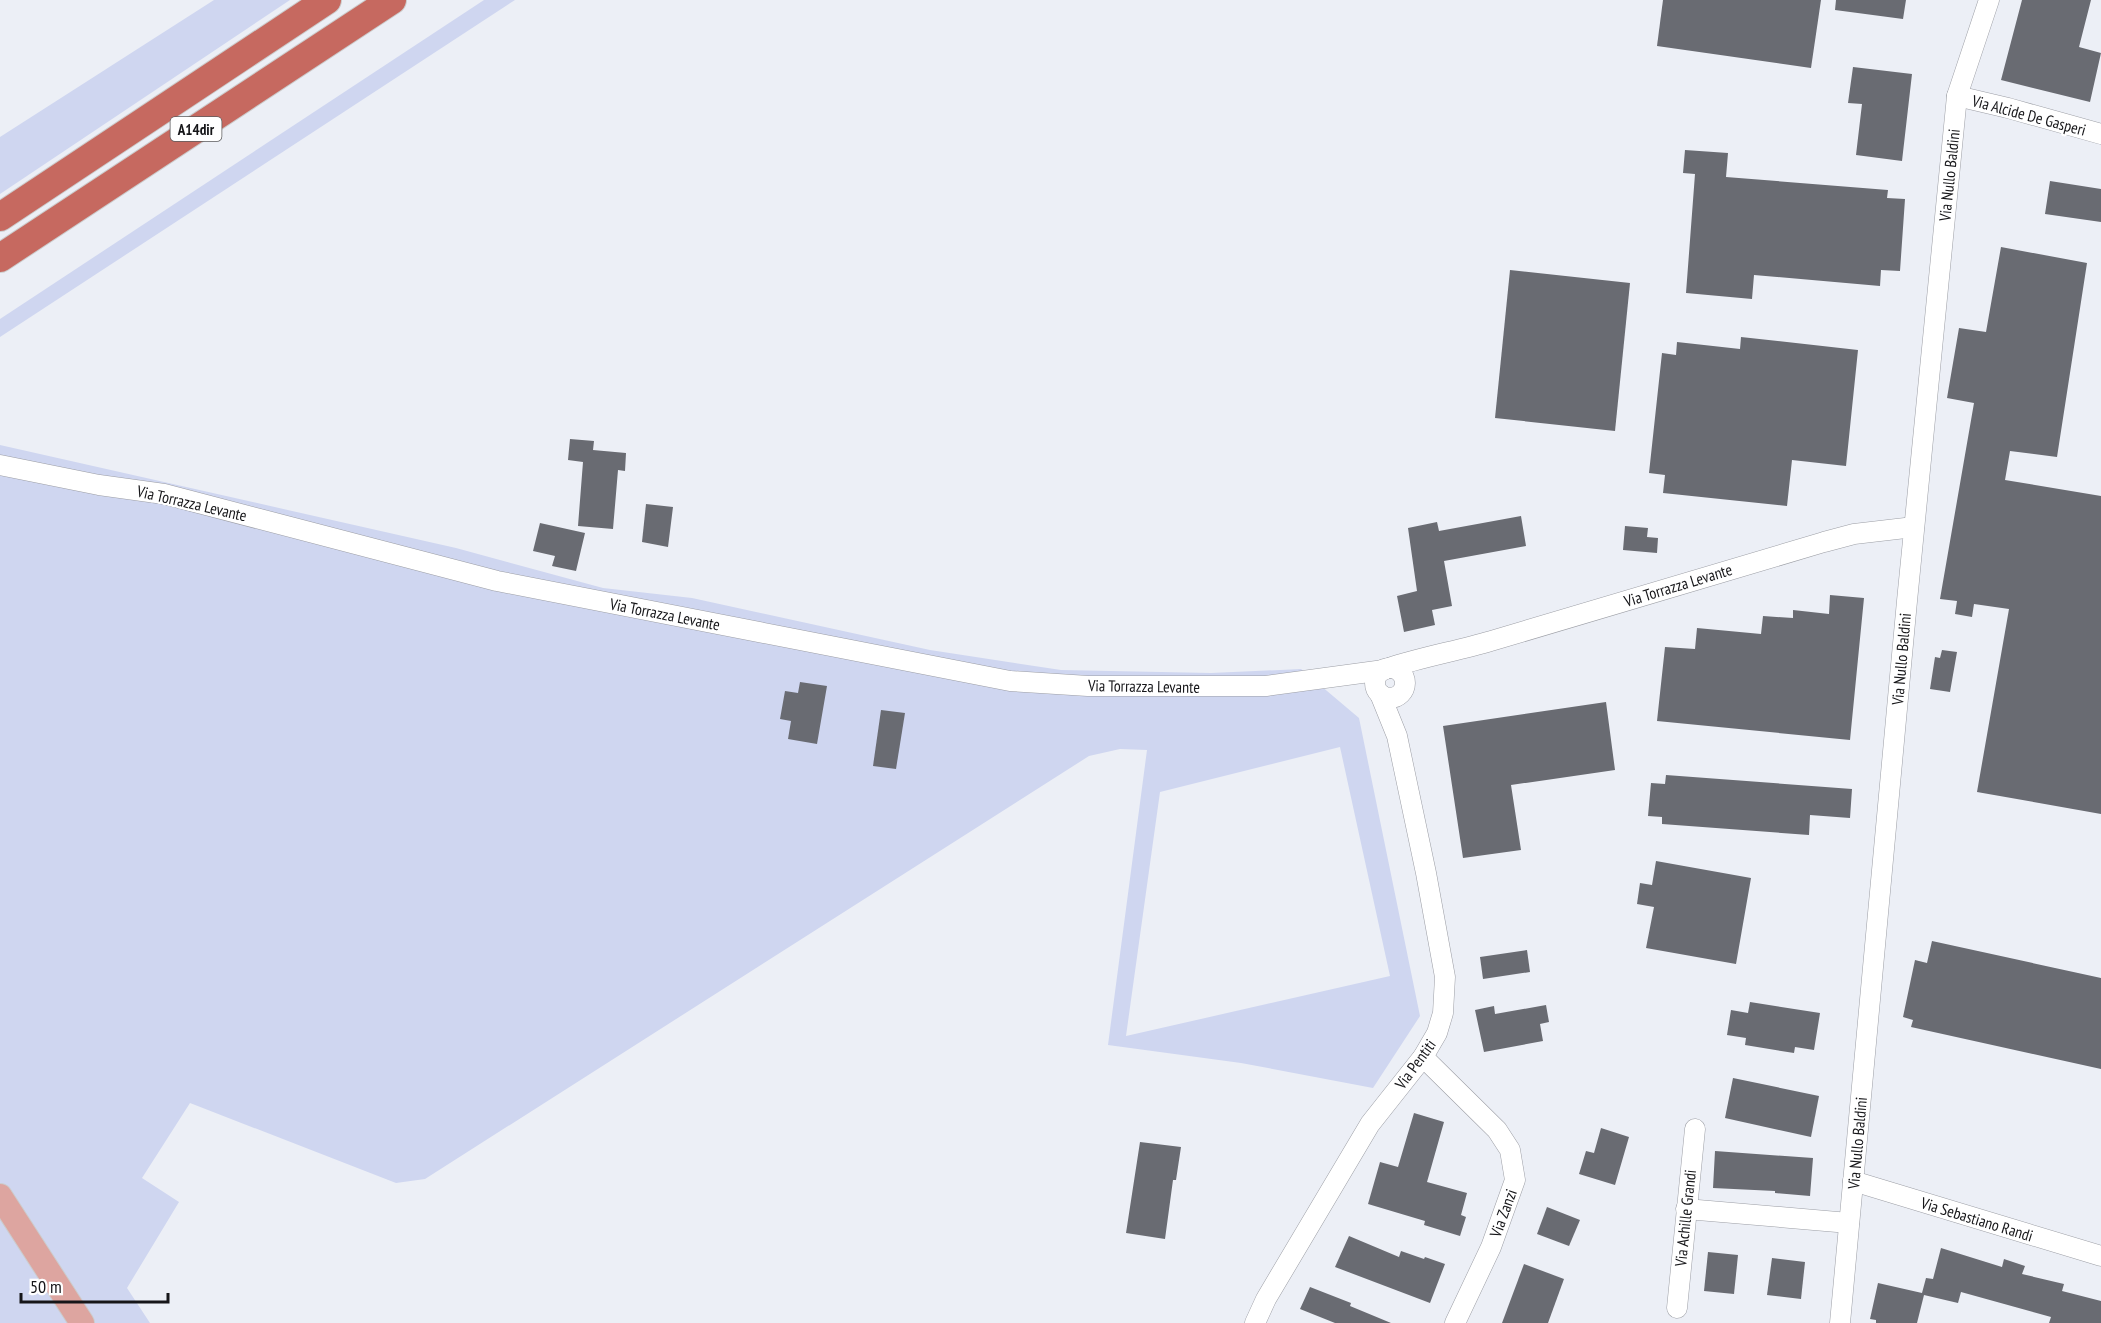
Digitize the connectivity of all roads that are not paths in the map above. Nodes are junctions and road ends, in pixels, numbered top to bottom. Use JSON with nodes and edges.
{"nodes":[{"id":1,"x":327,"y":0,"type":"edge"},
{"id":2,"x":392,"y":0,"type":"edge"},
{"id":3,"x":1989,"y":0,"type":"edge"},
{"id":4,"x":1957,"y":96,"type":"junction"},
{"id":5,"x":2101,"y":134,"type":"edge"},
{"id":6,"x":0,"y":217,"type":"edge"},
{"id":7,"x":0,"y":258,"type":"edge"},
{"id":8,"x":0,"y":465,"type":"edge"},
{"id":9,"x":1914,"y":528,"type":"junction"},
{"id":10,"x":1443,"y":655,"type":"junction"},
{"id":11,"x":1387,"y":669,"type":"junction"},
{"id":12,"x":1339,"y":677,"type":"junction"},
{"id":13,"x":1390,"y":691,"type":"junction"},
{"id":14,"x":1423,"y":1057,"type":"junction"},
{"id":15,"x":1695,"y":1129,"type":"dead end"},
{"id":16,"x":1853,"y":1181,"type":"junction"},
{"id":17,"x":0,"y":1196,"type":"edge"},
{"id":18,"x":1686,"y":1209,"type":"junction"},
{"id":19,"x":1849,"y":1223,"type":"junction"},
{"id":20,"x":2101,"y":1256,"type":"edge"},
{"id":21,"x":1677,"y":1308,"type":"dead end"},
{"id":22,"x":82,"y":1323,"type":"edge"},
{"id":23,"x":1255,"y":1323,"type":"edge"},
{"id":24,"x":1455,"y":1323,"type":"edge"},
{"id":25,"x":1840,"y":1323,"type":"edge"}],
"edges":[{"from":1,"to":6,"type":"highway","number":"A14dir"},
{"from":2,"to":7,"type":"highway","number":"A14dir"},
{"from":3,"to":4,"type":"street","name":"Via Nullo Baldini"},
{"from":4,"to":5,"type":"street","name":"Via Alcide De Gasperi"},
{"from":4,"to":9,"type":"street","name":"Via Nullo Baldini"},
{"from":8,"to":12,"type":"street","name":"Via Torrazza Levante"},
{"from":9,"to":10,"type":"street","name":"Via Torrazza Levante"},
{"from":9,"to":16,"type":"street","name":"Via Nullo Baldini"},
{"from":10,"to":11,"type":"street","name":"Via Torrazza Levante"},
{"from":10,"to":13,"type":"street","name":"Via Torrazza Levante"},
{"from":11,"to":12,"type":"street","name":"Via Torrazza Levante"},
{"from":11,"to":13,"type":"street"},
{"from":12,"to":13,"type":"street","name":"Via Torrazza Levante"},
{"from":13,"to":14,"type":"street","name":"Via Pentiti"},
{"from":14,"to":23,"type":"street","name":"Via Pentiti"},
{"from":14,"to":24,"type":"street","name":"Via Zanzi"},
{"from":15,"to":18,"type":"street","name":"Via Achille Grandi"},
{"from":16,"to":19,"type":"street","name":"Via Nullo Baldini"},
{"from":16,"to":20,"type":"street","name":"Via Sebastiano Randi"},
{"from":17,"to":22,"type":"main road"},
{"from":18,"to":19,"type":"street"},
{"from":18,"to":21,"type":"street","name":"Via Achille Grandi"},
{"from":19,"to":25,"type":"street","name":"Via Nullo Baldini"}]}
